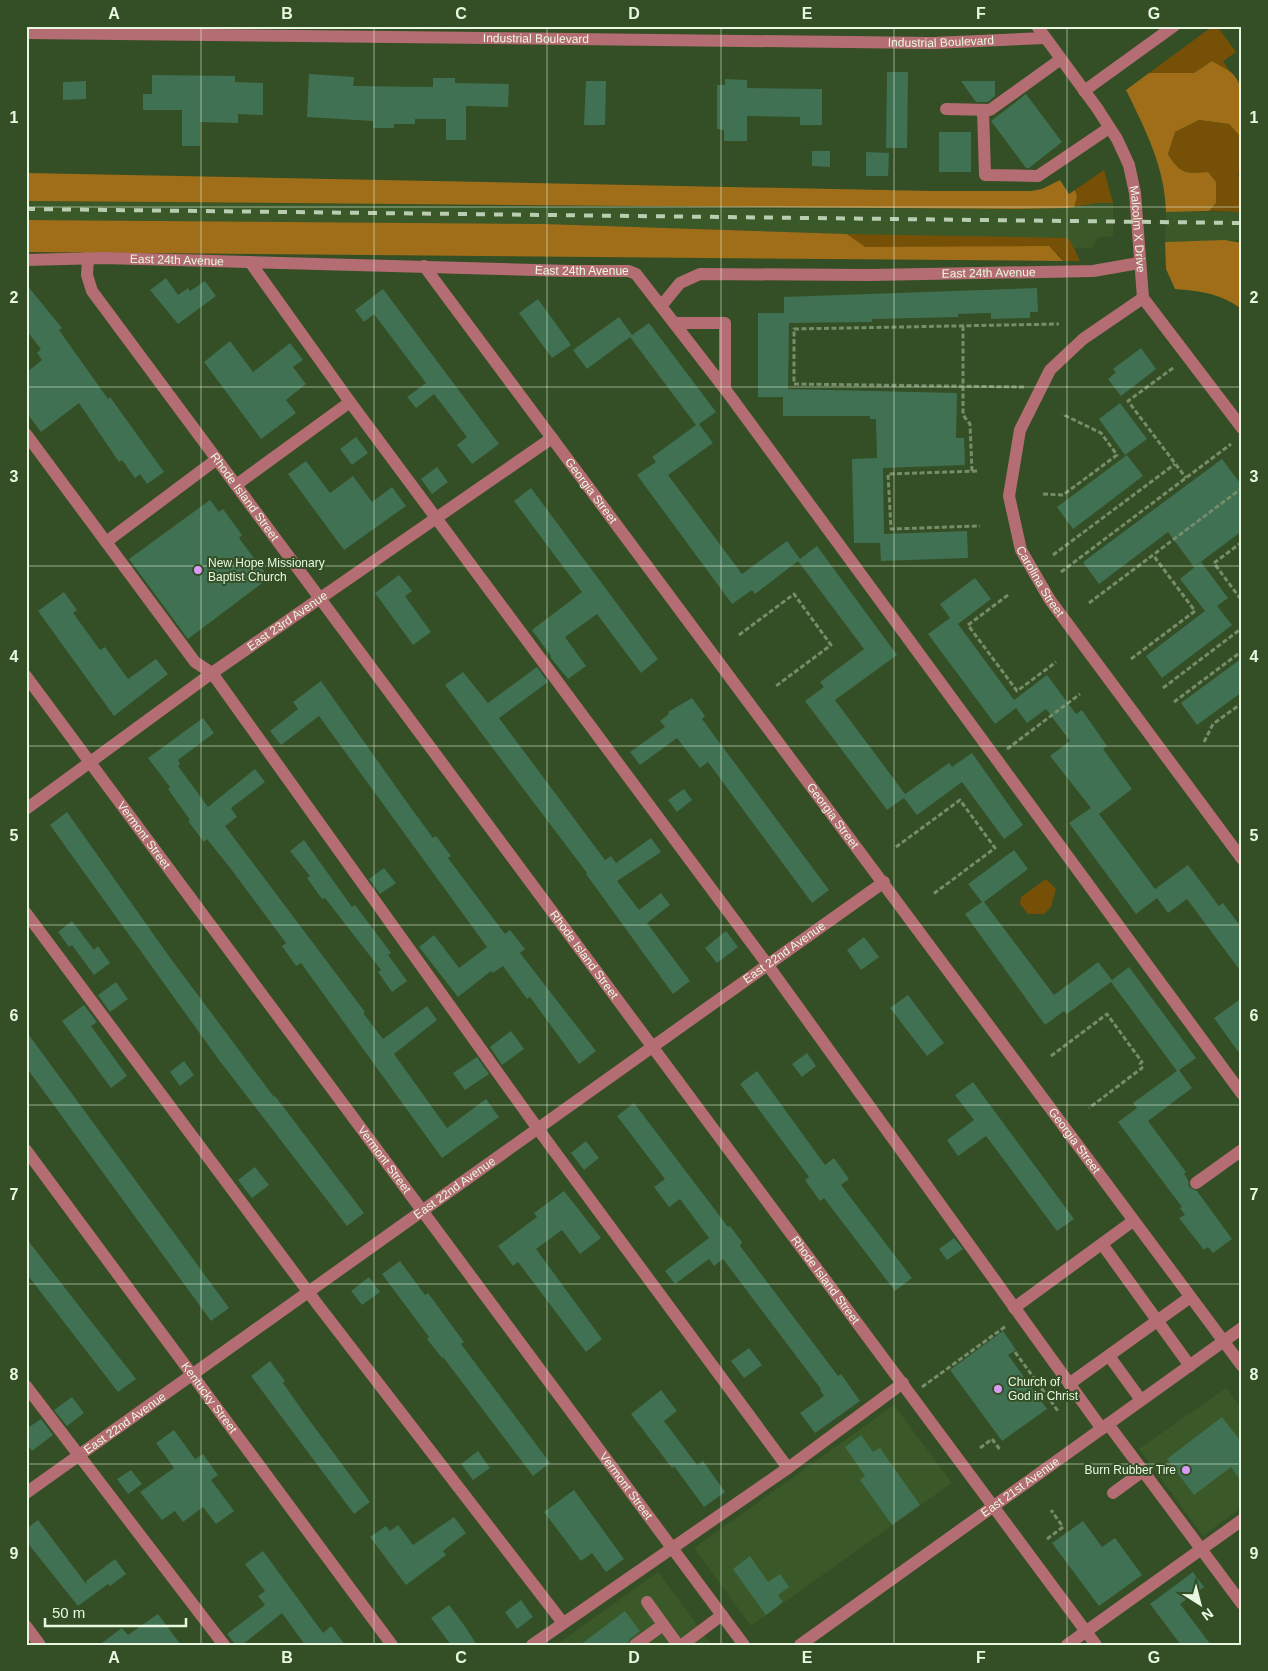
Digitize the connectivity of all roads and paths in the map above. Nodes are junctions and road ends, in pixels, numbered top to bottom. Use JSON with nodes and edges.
{"nodes":[{"id":1,"x":1037,"y":26,"type":"edge"},
{"id":2,"x":1174,"y":26,"type":"edge"},
{"id":3,"x":68,"y":30,"type":"edge"},
{"id":4,"x":271,"y":31,"type":"edge"},
{"id":5,"x":26,"y":33,"type":"edge"},
{"id":6,"x":1045,"y":38,"type":"junction"},
{"id":7,"x":1061,"y":59,"type":"junction"},
{"id":8,"x":1084,"y":91,"type":"junction"},
{"id":9,"x":946,"y":110,"type":"dead end"},
{"id":10,"x":983,"y":110,"type":"junction"},
{"id":11,"x":1109,"y":128,"type":"junction"},
{"id":12,"x":88,"y":258,"type":"junction"},
{"id":13,"x":26,"y":260,"type":"edge"},
{"id":14,"x":250,"y":262,"type":"junction"},
{"id":15,"x":1139,"y":263,"type":"junction"},
{"id":16,"x":424,"y":266,"type":"junction"},
{"id":17,"x":1143,"y":298,"type":"junction"},
{"id":18,"x":662,"y":305,"type":"junction"},
{"id":19,"x":676,"y":323,"type":"junction"},
{"id":20,"x":1059,"y":324,"type":"dead end"},
{"id":21,"x":964,"y":326,"type":"junction"},
{"id":22,"x":1173,"y":368,"type":"dead end"},
{"id":23,"x":963,"y":386,"type":"junction"},
{"id":24,"x":1024,"y":387,"type":"dead end"},
{"id":25,"x":725,"y":389,"type":"junction"},
{"id":26,"x":350,"y":402,"type":"junction"},
{"id":27,"x":1062,"y":414,"type":"dead end"},
{"id":28,"x":1242,"y":428,"type":"edge"},
{"id":29,"x":26,"y":434,"type":"edge"},
{"id":30,"x":552,"y":438,"type":"junction"},
{"id":31,"x":1231,"y":444,"type":"dead end"},
{"id":32,"x":217,"y":459,"type":"junction"},
{"id":33,"x":1175,"y":464,"type":"junction"},
{"id":34,"x":972,"y":471,"type":"junction"},
{"id":35,"x":977,"y":471,"type":"dead end"},
{"id":36,"x":1186,"y":478,"type":"junction"},
{"id":37,"x":236,"y":485,"type":"junction"},
{"id":38,"x":1242,"y":488,"type":"edge"},
{"id":39,"x":1044,"y":494,"type":"dead end"},
{"id":40,"x":437,"y":518,"type":"junction"},
{"id":41,"x":980,"y":526,"type":"dead end"},
{"id":42,"x":106,"y":542,"type":"junction"},
{"id":43,"x":1242,"y":542,"type":"edge"},
{"id":44,"x":1053,"y":555,"type":"dead end"},
{"id":45,"x":1153,"y":555,"type":"junction"},
{"id":46,"x":1061,"y":572,"type":"dead end"},
{"id":47,"x":1008,"y":595,"type":"dead end"},
{"id":48,"x":320,"y":599,"type":"junction"},
{"id":49,"x":1242,"y":601,"type":"edge"},
{"id":50,"x":1089,"y":603,"type":"dead end"},
{"id":51,"x":1242,"y":628,"type":"edge"},
{"id":52,"x":739,"y":635,"type":"dead end"},
{"id":53,"x":1242,"y":651,"type":"edge"},
{"id":54,"x":1131,"y":659,"type":"dead end"},
{"id":55,"x":1056,"y":662,"type":"dead end"},
{"id":56,"x":212,"y":673,"type":"junction"},
{"id":57,"x":26,"y":676,"type":"edge"},
{"id":58,"x":776,"y":686,"type":"dead end"},
{"id":59,"x":1163,"y":688,"type":"dead end"},
{"id":60,"x":1080,"y":694,"type":"dead end"},
{"id":61,"x":1174,"y":702,"type":"dead end"},
{"id":62,"x":1242,"y":703,"type":"edge"},
{"id":63,"x":1204,"y":742,"type":"dead end"},
{"id":64,"x":994,"y":759,"type":"junction"},
{"id":65,"x":91,"y":763,"type":"junction"},
{"id":66,"x":26,"y":809,"type":"edge"},
{"id":67,"x":896,"y":847,"type":"dead end"},
{"id":68,"x":1242,"y":859,"type":"edge"},
{"id":69,"x":884,"y":882,"type":"junction"},
{"id":70,"x":932,"y":895,"type":"dead end"},
{"id":71,"x":26,"y":912,"type":"edge"},
{"id":72,"x":766,"y":964,"type":"junction"},
{"id":73,"x":652,"y":1044,"type":"junction"},
{"id":74,"x":1051,"y":1056,"type":"dead end"},
{"id":75,"x":1242,"y":1094,"type":"edge"},
{"id":76,"x":1089,"y":1108,"type":"dead end"},
{"id":77,"x":538,"y":1129,"type":"junction"},
{"id":78,"x":26,"y":1150,"type":"edge"},
{"id":79,"x":1242,"y":1150,"type":"edge"},
{"id":80,"x":1196,"y":1183,"type":"dead end"},
{"id":81,"x":424,"y":1212,"type":"junction"},
{"id":82,"x":1132,"y":1221,"type":"junction"},
{"id":83,"x":1102,"y":1244,"type":"junction"},
{"id":84,"x":310,"y":1294,"type":"junction"},
{"id":85,"x":1189,"y":1298,"type":"junction"},
{"id":86,"x":1014,"y":1308,"type":"junction"},
{"id":87,"x":1157,"y":1320,"type":"junction"},
{"id":88,"x":1006,"y":1326,"type":"dead end"},
{"id":89,"x":1242,"y":1328,"type":"edge"},
{"id":90,"x":1223,"y":1342,"type":"junction"},
{"id":91,"x":1016,"y":1352,"type":"dead end"},
{"id":92,"x":1109,"y":1356,"type":"junction"},
{"id":93,"x":1190,"y":1366,"type":"junction"},
{"id":94,"x":1242,"y":1366,"type":"edge"},
{"id":95,"x":194,"y":1376,"type":"junction"},
{"id":96,"x":903,"y":1383,"type":"junction"},
{"id":97,"x":1069,"y":1384,"type":"junction"},
{"id":98,"x":26,"y":1386,"type":"edge"},
{"id":99,"x":912,"y":1395,"type":"junction"},
{"id":100,"x":1141,"y":1400,"type":"junction"},
{"id":101,"x":1058,"y":1411,"type":"dead end"},
{"id":102,"x":1105,"y":1426,"type":"junction"},
{"id":103,"x":980,"y":1448,"type":"dead end"},
{"id":104,"x":1002,"y":1451,"type":"dead end"},
{"id":105,"x":79,"y":1456,"type":"junction"},
{"id":106,"x":788,"y":1468,"type":"junction"},
{"id":107,"x":1143,"y":1471,"type":"junction"},
{"id":108,"x":26,"y":1493,"type":"edge"},
{"id":109,"x":1113,"y":1493,"type":"dead end"},
{"id":110,"x":994,"y":1506,"type":"junction"},
{"id":111,"x":1051,"y":1510,"type":"dead end"},
{"id":112,"x":1242,"y":1520,"type":"edge"},
{"id":113,"x":1047,"y":1539,"type":"dead end"},
{"id":114,"x":673,"y":1549,"type":"junction"},
{"id":115,"x":1201,"y":1549,"type":"junction"},
{"id":116,"x":647,"y":1602,"type":"dead end"},
{"id":117,"x":1242,"y":1604,"type":"edge"},
{"id":118,"x":722,"y":1615,"type":"junction"},
{"id":119,"x":563,"y":1623,"type":"junction"},
{"id":120,"x":664,"y":1625,"type":"junction"},
{"id":121,"x":26,"y":1626,"type":"edge"},
{"id":122,"x":1086,"y":1631,"type":"junction"},
{"id":123,"x":40,"y":1645,"type":"edge"},
{"id":124,"x":224,"y":1645,"type":"edge"},
{"id":125,"x":392,"y":1645,"type":"edge"},
{"id":126,"x":532,"y":1645,"type":"edge"},
{"id":127,"x":635,"y":1645,"type":"edge"},
{"id":128,"x":678,"y":1645,"type":"edge"},
{"id":129,"x":682,"y":1645,"type":"edge"},
{"id":130,"x":744,"y":1645,"type":"edge"},
{"id":131,"x":800,"y":1645,"type":"edge"},
{"id":132,"x":1067,"y":1645,"type":"edge"},
{"id":133,"x":1096,"y":1645,"type":"edge"}],
"edges":[{"from":1,"to":6,"type":"street","name":"Malcolm X Drive"},
{"from":2,"to":8,"type":"street"},
{"from":3,"to":4,"type":"street","name":"Industrial Boulevard"},
{"from":3,"to":5,"type":"street","name":"Industrial Boulevard"},
{"from":4,"to":6,"type":"street","name":"Industrial Boulevard"},
{"from":6,"to":7,"type":"street","name":"Malcolm X Drive"},
{"from":7,"to":8,"type":"street","name":"Malcolm X Drive"},
{"from":7,"to":10,"type":"street"},
{"from":8,"to":11,"type":"street","name":"Malcolm X Drive"},
{"from":9,"to":10,"type":"street"},
{"from":10,"to":11,"type":"street"},
{"from":11,"to":15,"type":"street","name":"Malcolm X Drive"},
{"from":12,"to":13,"type":"street","name":"East 24th Avenue"},
{"from":12,"to":14,"type":"street","name":"East 24th Avenue"},
{"from":12,"to":32,"type":"street","name":"Rhode Island Street"},
{"from":14,"to":16,"type":"street","name":"East 24th Avenue"},
{"from":14,"to":26,"type":"street"},
{"from":15,"to":17,"type":"street","name":"Malcolm X Drive"},
{"from":15,"to":18,"type":"street","name":"East 24th Avenue"},
{"from":16,"to":18,"type":"street","name":"East 24th Avenue"},
{"from":16,"to":30,"type":"street","name":"Georgia Street"},
{"from":17,"to":28,"type":"street"},
{"from":17,"to":68,"type":"street","name":"Carolina Street"},
{"from":18,"to":19,"type":"street"},
{"from":19,"to":25,"type":"street"},
{"from":19,"to":25,"type":"street"},
{"from":20,"to":21,"type":"path"},
{"from":21,"to":23,"type":"path"},
{"from":21,"to":23,"type":"path"},
{"from":22,"to":33,"type":"path"},
{"from":23,"to":24,"type":"path"},
{"from":23,"to":34,"type":"path"},
{"from":25,"to":64,"type":"street"},
{"from":26,"to":37,"type":"street"},
{"from":26,"to":40,"type":"street"},
{"from":27,"to":39,"type":"path"},
{"from":29,"to":42,"type":"street"},
{"from":30,"to":40,"type":"street","name":"East 23rd Avenue"},
{"from":30,"to":69,"type":"street","name":"Georgia Street"},
{"from":31,"to":36,"type":"path"},
{"from":32,"to":37,"type":"street","name":"Rhode Island Street"},
{"from":32,"to":42,"type":"street"},
{"from":33,"to":36,"type":"path"},
{"from":33,"to":44,"type":"path"},
{"from":34,"to":35,"type":"path"},
{"from":34,"to":41,"type":"path"},
{"from":36,"to":46,"type":"path"},
{"from":37,"to":48,"type":"street","name":"Rhode Island Street"},
{"from":38,"to":45,"type":"path"},
{"from":40,"to":48,"type":"street","name":"East 23rd Avenue"},
{"from":40,"to":72,"type":"street"},
{"from":42,"to":56,"type":"street"},
{"from":43,"to":49,"type":"path"},
{"from":45,"to":50,"type":"path"},
{"from":45,"to":54,"type":"path"},
{"from":47,"to":55,"type":"path"},
{"from":48,"to":56,"type":"street","name":"East 23rd Avenue"},
{"from":48,"to":73,"type":"street","name":"Rhode Island Street"},
{"from":51,"to":59,"type":"path"},
{"from":52,"to":58,"type":"path"},
{"from":53,"to":61,"type":"path"},
{"from":56,"to":65,"type":"street","name":"East 23rd Avenue"},
{"from":56,"to":77,"type":"street"},
{"from":57,"to":65,"type":"street","name":"Vermont Street"},
{"from":60,"to":64,"type":"path"},
{"from":62,"to":63,"type":"path"},
{"from":64,"to":75,"type":"street"},
{"from":65,"to":66,"type":"street","name":"East 23rd Avenue"},
{"from":65,"to":81,"type":"street","name":"Vermont Street"},
{"from":67,"to":70,"type":"path"},
{"from":69,"to":72,"type":"street","name":"East 22nd Avenue"},
{"from":69,"to":82,"type":"street","name":"Georgia Street"},
{"from":71,"to":84,"type":"street"},
{"from":72,"to":73,"type":"street","name":"East 22nd Avenue"},
{"from":72,"to":86,"type":"street"},
{"from":73,"to":77,"type":"street","name":"East 22nd Avenue"},
{"from":73,"to":96,"type":"street","name":"Rhode Island Street"},
{"from":74,"to":76,"type":"path"},
{"from":77,"to":81,"type":"street","name":"East 22nd Avenue"},
{"from":77,"to":106,"type":"street"},
{"from":78,"to":95,"type":"street","name":"Kentucky Street"},
{"from":79,"to":80,"type":"street"},
{"from":81,"to":84,"type":"street","name":"East 22nd Avenue"},
{"from":81,"to":114,"type":"street","name":"Vermont Street"},
{"from":82,"to":83,"type":"street"},
{"from":82,"to":85,"type":"street","name":"Georgia Street"},
{"from":83,"to":86,"type":"street"},
{"from":83,"to":87,"type":"street"},
{"from":84,"to":95,"type":"street","name":"East 22nd Avenue"},
{"from":84,"to":119,"type":"street"},
{"from":85,"to":87,"type":"street"},
{"from":85,"to":90,"type":"street","name":"Georgia Street"},
{"from":86,"to":97,"type":"street"},
{"from":87,"to":92,"type":"street"},
{"from":87,"to":93,"type":"street"},
{"from":88,"to":99,"type":"path"},
{"from":89,"to":90,"type":"street","name":"East 21st Avenue"},
{"from":90,"to":93,"type":"street","name":"East 21st Avenue"},
{"from":90,"to":94,"type":"street","name":"Georgia Street"},
{"from":91,"to":101,"type":"path"},
{"from":92,"to":97,"type":"street"},
{"from":92,"to":100,"type":"street"},
{"from":93,"to":100,"type":"street","name":"East 21st Avenue"},
{"from":95,"to":105,"type":"street","name":"East 22nd Avenue"},
{"from":95,"to":125,"type":"street","name":"Kentucky Street"},
{"from":96,"to":99,"type":"street","name":"Rhode Island Street"},
{"from":96,"to":106,"type":"street"},
{"from":97,"to":102,"type":"street"},
{"from":98,"to":105,"type":"street"},
{"from":99,"to":110,"type":"street","name":"Rhode Island Street"},
{"from":100,"to":102,"type":"street","name":"East 21st Avenue"},
{"from":102,"to":107,"type":"street"},
{"from":102,"to":110,"type":"street","name":"East 21st Avenue"},
{"from":103,"to":104,"type":"path"},
{"from":105,"to":108,"type":"street","name":"East 22nd Avenue"},
{"from":105,"to":124,"type":"street"},
{"from":106,"to":114,"type":"street"},
{"from":107,"to":109,"type":"street"},
{"from":107,"to":115,"type":"street"},
{"from":110,"to":122,"type":"street","name":"Rhode Island Street"},
{"from":110,"to":131,"type":"street","name":"East 21st Avenue"},
{"from":111,"to":113,"type":"path"},
{"from":112,"to":115,"type":"street"},
{"from":114,"to":118,"type":"street","name":"Vermont Street"},
{"from":114,"to":119,"type":"street"},
{"from":115,"to":117,"type":"street"},
{"from":115,"to":122,"type":"street"},
{"from":116,"to":120,"type":"street"},
{"from":118,"to":129,"type":"street"},
{"from":118,"to":130,"type":"street","name":"Vermont Street"},
{"from":119,"to":126,"type":"street"},
{"from":120,"to":127,"type":"street"},
{"from":120,"to":128,"type":"street"},
{"from":121,"to":123,"type":"street"},
{"from":122,"to":132,"type":"street"},
{"from":122,"to":133,"type":"street","name":"Rhode Island Street"}]}
